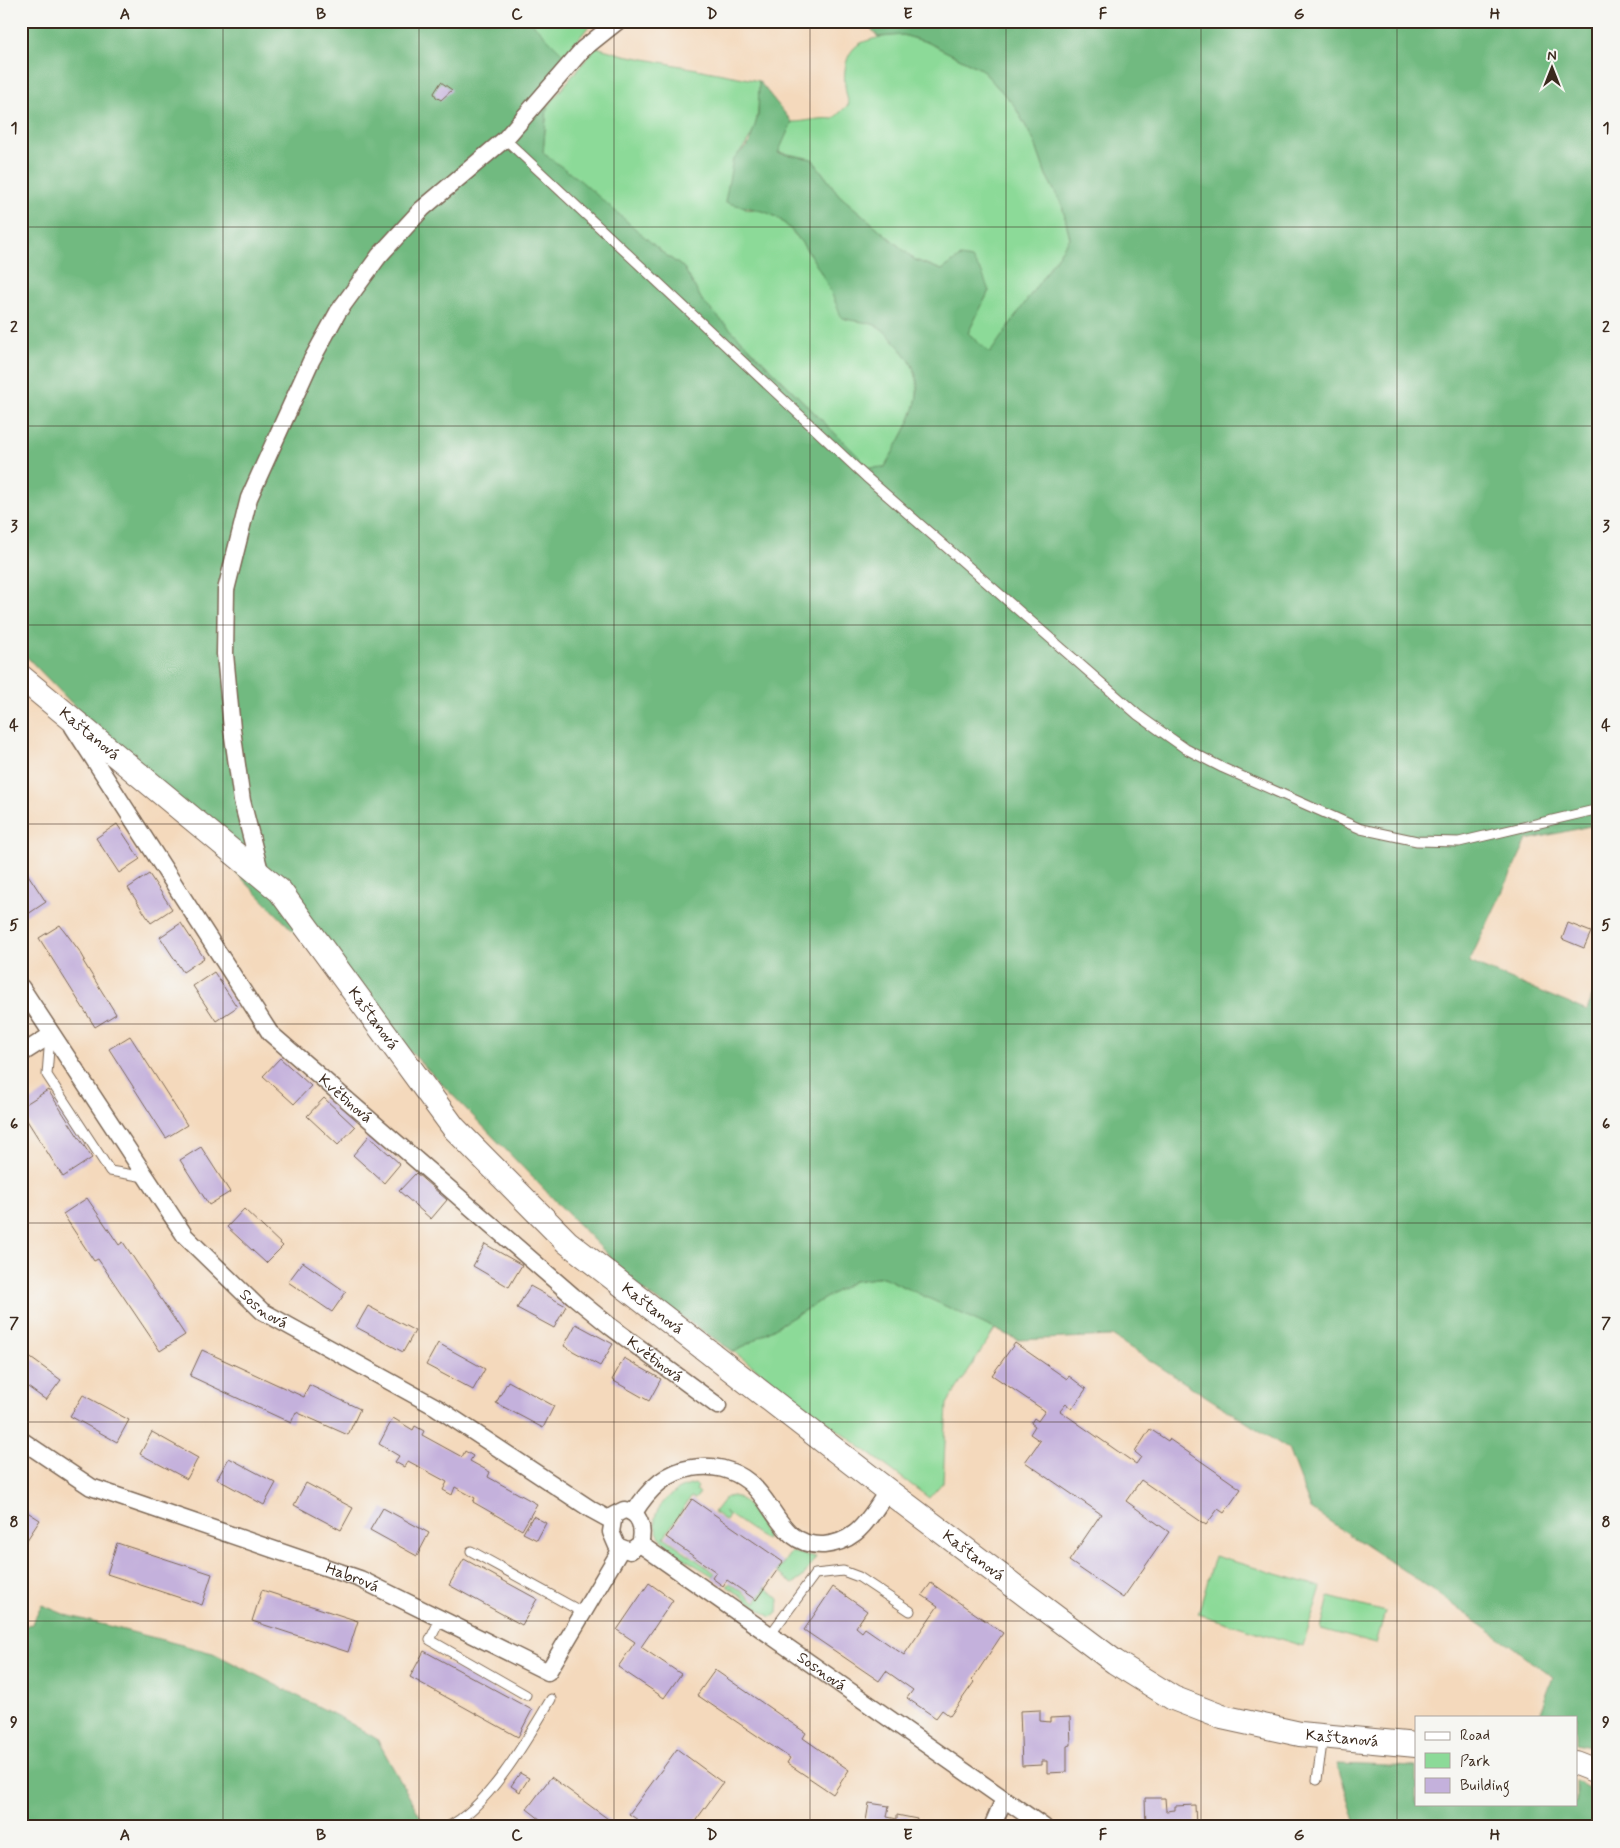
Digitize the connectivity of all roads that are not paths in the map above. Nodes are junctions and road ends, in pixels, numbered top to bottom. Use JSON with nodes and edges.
{"nodes":[{"id":1,"x":618,"y":21,"type":"edge"},
{"id":2,"x":505,"y":139,"type":"junction"},
{"id":3,"x":21,"y":677,"type":"edge"},
{"id":4,"x":62,"y":711,"type":"junction"},
{"id":5,"x":1599,"y":809,"type":"edge"},
{"id":6,"x":261,"y":875,"type":"junction"},
{"id":7,"x":21,"y":987,"type":"edge"},
{"id":8,"x":50,"y":1035,"type":"junction"},
{"id":9,"x":21,"y":1054,"type":"edge"},
{"id":10,"x":145,"y":1177,"type":"junction"},
{"id":11,"x":718,"y":1406,"type":"dead end"},
{"id":12,"x":21,"y":1440,"type":"edge"},
{"id":13,"x":888,"y":1491,"type":"junction"},
{"id":14,"x":634,"y":1513,"type":"junction"},
{"id":15,"x":612,"y":1521,"type":"junction"},
{"id":16,"x":640,"y":1544,"type":"junction"},
{"id":17,"x":621,"y":1549,"type":"junction"},
{"id":18,"x":471,"y":1551,"type":"dead end"},
{"id":19,"x":910,"y":1611,"type":"dead end"},
{"id":20,"x":582,"y":1612,"type":"junction"},
{"id":21,"x":440,"y":1619,"type":"junction"},
{"id":22,"x":770,"y":1635,"type":"junction"},
{"id":23,"x":526,"y":1696,"type":"dead end"},
{"id":24,"x":551,"y":1699,"type":"dead end"},
{"id":25,"x":1323,"y":1736,"type":"junction"},
{"id":26,"x":1415,"y":1745,"type":"edge"},
{"id":27,"x":1578,"y":1764,"type":"edge"},
{"id":28,"x":1599,"y":1772,"type":"edge"},
{"id":29,"x":1317,"y":1780,"type":"dead end"},
{"id":30,"x":1004,"y":1799,"type":"junction"},
{"id":31,"x":447,"y":1827,"type":"edge"},
{"id":32,"x":992,"y":1827,"type":"edge"},
{"id":33,"x":1044,"y":1827,"type":"edge"}],
"edges":[{"from":1,"to":2,"type":"street"},
{"from":2,"to":5,"type":"lane"},
{"from":2,"to":6,"type":"street"},
{"from":3,"to":4,"type":"street","name":"Kaštanová"},
{"from":4,"to":6,"type":"street","name":"Kaštanová"},
{"from":4,"to":11,"type":"street","name":"Květinová"},
{"from":6,"to":13,"type":"street","name":"Kaštanová"},
{"from":7,"to":8,"type":"street","name":"Sosnová"},
{"from":8,"to":9,"type":"street"},
{"from":8,"to":10,"type":"street","name":"Sosnová"},
{"from":8,"to":10,"type":"lane"},
{"from":10,"to":15,"type":"street","name":"Sosnová"},
{"from":12,"to":21,"type":"street","name":"Habrová"},
{"from":13,"to":14,"type":"street"},
{"from":13,"to":25,"type":"street","name":"Kaštanová"},
{"from":14,"to":15,"type":"street"},
{"from":14,"to":16,"type":"street"},
{"from":15,"to":17,"type":"street"},
{"from":16,"to":17,"type":"street"},
{"from":16,"to":22,"type":"street","name":"Sosnová"},
{"from":17,"to":20,"type":"street","name":"Habrová"},
{"from":18,"to":20,"type":"lane"},
{"from":19,"to":22,"type":"lane"},
{"from":20,"to":21,"type":"street","name":"Habrová"},
{"from":21,"to":23,"type":"lane"},
{"from":22,"to":30,"type":"street","name":"Sosnová"},
{"from":24,"to":31,"type":"lane"},
{"from":25,"to":26,"type":"street","name":"Kaštanová"},
{"from":25,"to":29,"type":"lane"},
{"from":27,"to":28,"type":"street"},
{"from":30,"to":32,"type":"street"},
{"from":30,"to":33,"type":"street","name":"Sosnová"}]}
